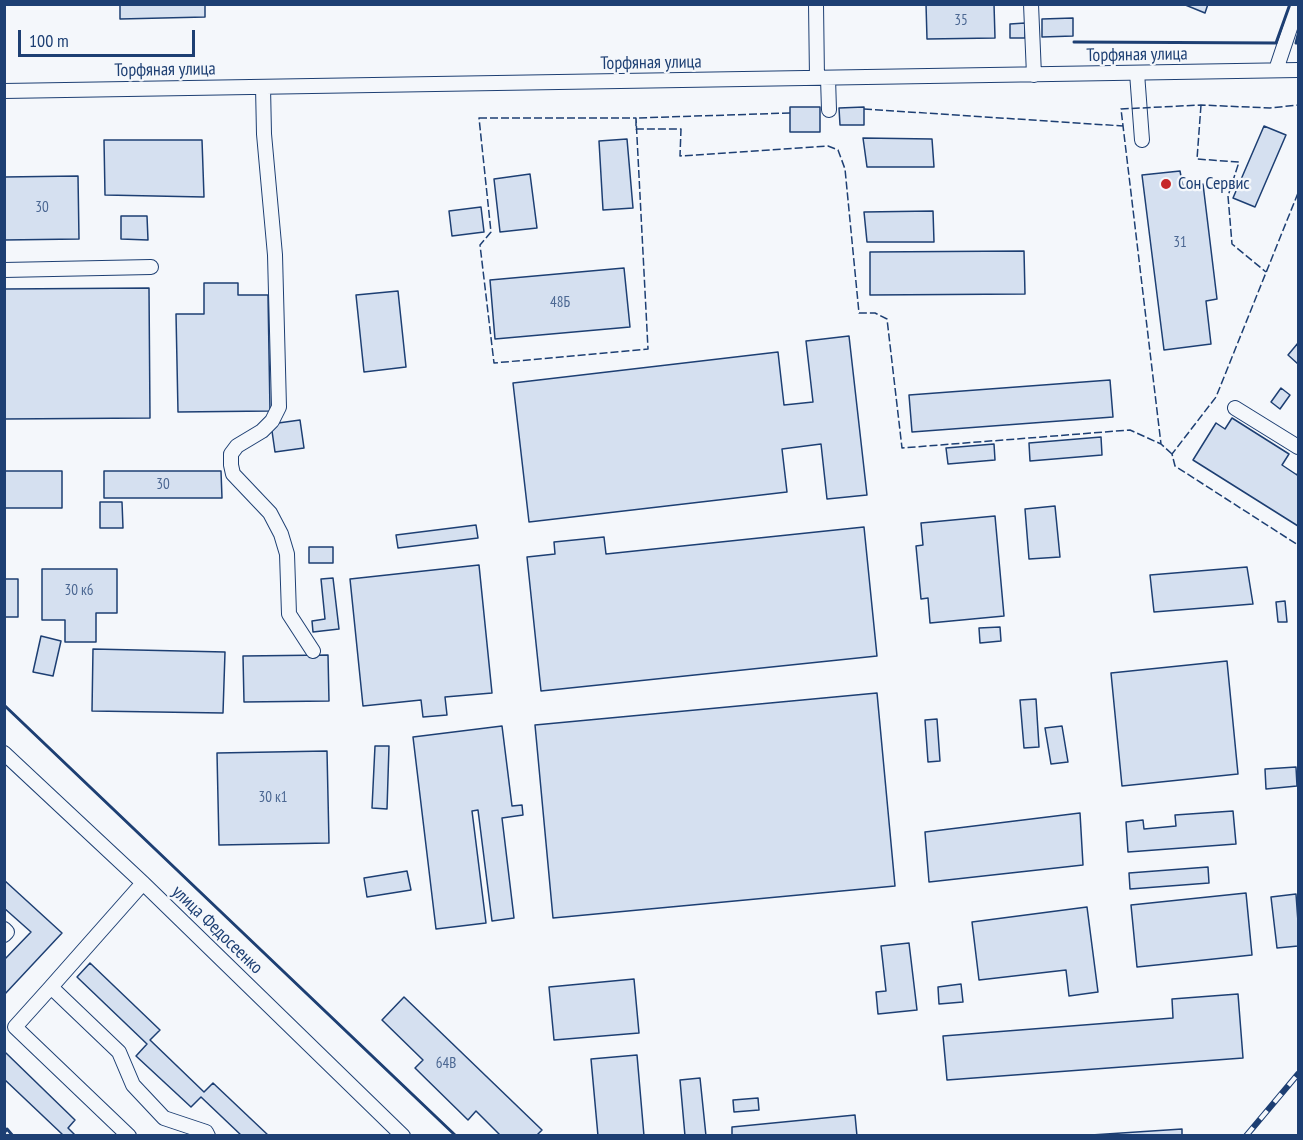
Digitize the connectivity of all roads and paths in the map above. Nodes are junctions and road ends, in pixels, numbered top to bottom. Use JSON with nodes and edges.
{"nodes":[{"id":1,"x":816,"y":4,"type":"edge"},
{"id":2,"x":1031,"y":4,"type":"edge"},
{"id":3,"x":1298,"y":4,"type":"edge"},
{"id":4,"x":1276,"y":70,"type":"junction"},
{"id":5,"x":1299,"y":70,"type":"edge"},
{"id":6,"x":1137,"y":73,"type":"junction"},
{"id":7,"x":1034,"y":75,"type":"junction"},
{"id":8,"x":823,"y":78,"type":"junction"},
{"id":9,"x":263,"y":87,"type":"junction"},
{"id":10,"x":4,"y":91,"type":"edge"},
{"id":11,"x":829,"y":110,"type":"dead end"},
{"id":12,"x":1142,"y":140,"type":"dead end"},
{"id":13,"x":152,"y":267,"type":"dead end"},
{"id":14,"x":4,"y":270,"type":"edge"},
{"id":15,"x":1235,"y":408,"type":"dead end"},
{"id":16,"x":1297,"y":442,"type":"edge"},
{"id":17,"x":313,"y":651,"type":"dead end"},
{"id":18,"x":4,"y":753,"type":"edge"},
{"id":19,"x":143,"y":883,"type":"junction"},
{"id":20,"x":4,"y":929,"type":"edge"},
{"id":21,"x":4,"y":935,"type":"edge"},
{"id":22,"x":51,"y":987,"type":"junction"},
{"id":23,"x":129,"y":1136,"type":"edge"},
{"id":24,"x":208,"y":1136,"type":"edge"},
{"id":25,"x":403,"y":1136,"type":"edge"}],
"edges":[{"from":1,"to":8,"type":"street"},
{"from":2,"to":7,"type":"street"},
{"from":3,"to":4,"type":"street"},
{"from":4,"to":5,"type":"street","name":"Торфяная улица"},
{"from":4,"to":6,"type":"street","name":"Торфяная улица"},
{"from":6,"to":7,"type":"street","name":"Торфяная улица"},
{"from":6,"to":12,"type":"street"},
{"from":7,"to":8,"type":"street","name":"Торфяная улица"},
{"from":8,"to":9,"type":"street","name":"Торфяная улица"},
{"from":8,"to":11,"type":"street"},
{"from":9,"to":10,"type":"street","name":"Торфяная улица"},
{"from":9,"to":17,"type":"street"},
{"from":13,"to":14,"type":"street"},
{"from":15,"to":16,"type":"street"},
{"from":18,"to":19,"type":"street","name":"улица Федосеенко"},
{"from":19,"to":22,"type":"street"},
{"from":19,"to":25,"type":"street","name":"улица Федосеенко"},
{"from":20,"to":21,"type":"street"},
{"from":22,"to":23,"type":"street"},
{"from":22,"to":24,"type":"street"}]}
